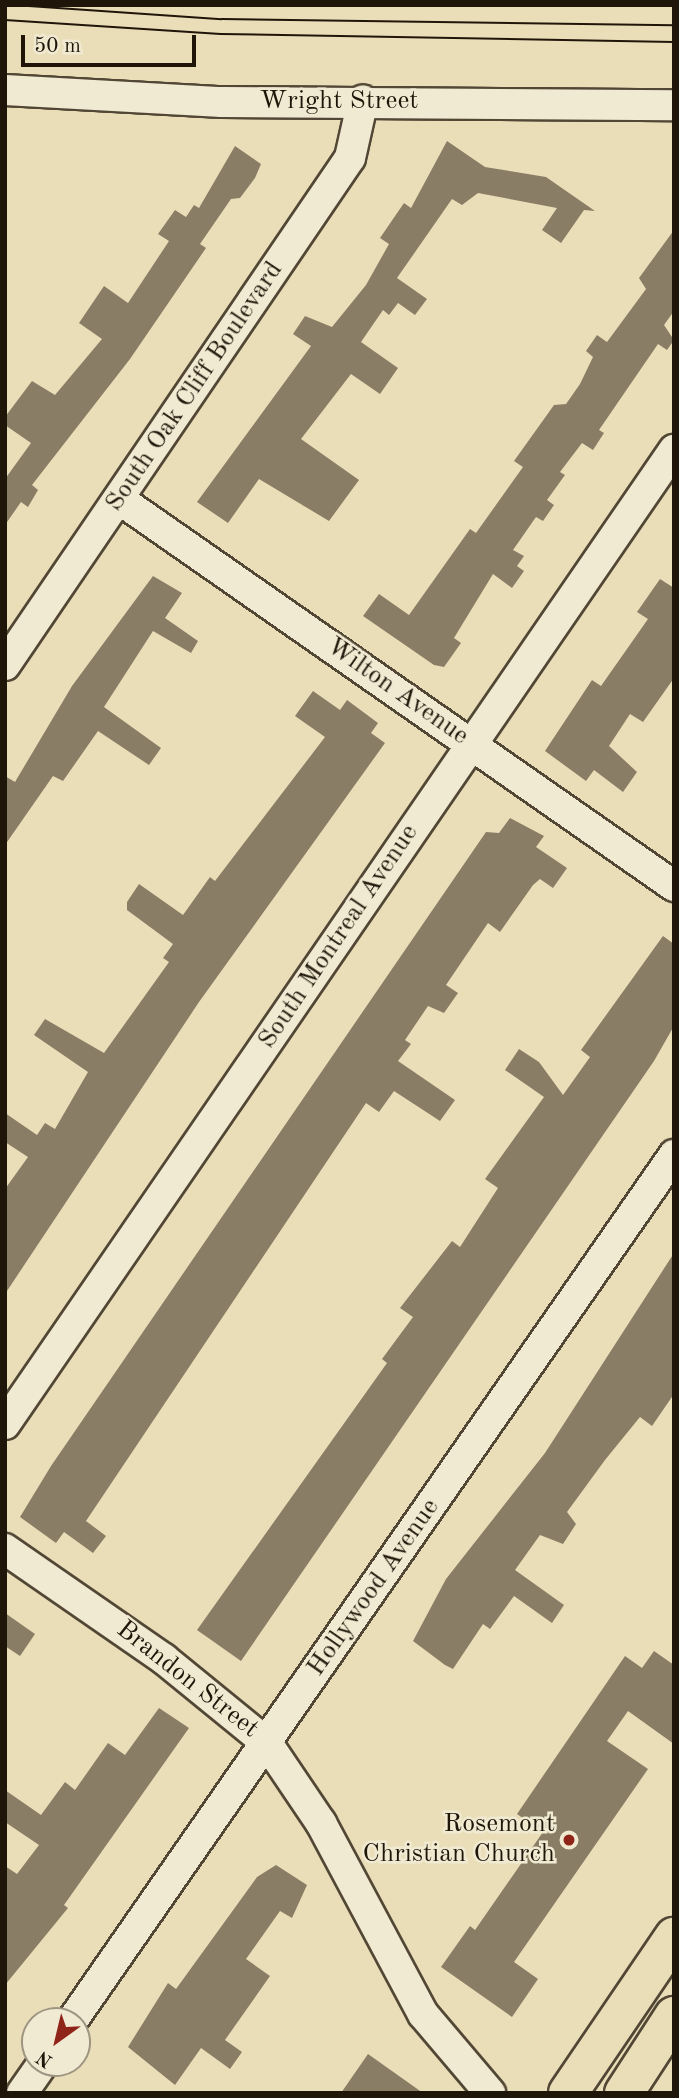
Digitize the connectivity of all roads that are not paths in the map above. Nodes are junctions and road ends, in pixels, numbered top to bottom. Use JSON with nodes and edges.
{"nodes":[{"id":1,"x":5,"y":90,"type":"edge"},
{"id":2,"x":363,"y":100,"type":"junction"},
{"id":3,"x":674,"y":105,"type":"edge"},
{"id":4,"x":674,"y":450,"type":"edge"},
{"id":5,"x":119,"y":499,"type":"junction"},
{"id":6,"x":5,"y":664,"type":"edge"},
{"id":7,"x":471,"y":744,"type":"junction"},
{"id":8,"x":674,"y":886,"type":"edge"},
{"id":9,"x":674,"y":1155,"type":"edge"},
{"id":10,"x":5,"y":1424,"type":"edge"},
{"id":11,"x":5,"y":1549,"type":"edge"},
{"id":12,"x":267,"y":1743,"type":"junction"},
{"id":13,"x":674,"y":1937,"type":"edge"},
{"id":14,"x":82,"y":2007,"type":"edge"},
{"id":15,"x":674,"y":2016,"type":"edge"},
{"id":16,"x":33,"y":2077,"type":"edge"},
{"id":17,"x":22,"y":2093,"type":"edge"},
{"id":18,"x":490,"y":2093,"type":"edge"},
{"id":19,"x":568,"y":2093,"type":"edge"},
{"id":20,"x":624,"y":2093,"type":"edge"}],
"edges":[{"from":1,"to":2,"type":"street","name":"Wright Street"},
{"from":2,"to":3,"type":"street","name":"Wright Street"},
{"from":2,"to":5,"type":"street","name":"South Oak Cliff Boulevard"},
{"from":4,"to":7,"type":"street","name":"South Montreal Avenue"},
{"from":5,"to":6,"type":"street","name":"South Oak Cliff Boulevard"},
{"from":5,"to":7,"type":"street","name":"Wilton Avenue"},
{"from":7,"to":8,"type":"street","name":"Wilton Avenue"},
{"from":7,"to":10,"type":"street","name":"South Montreal Avenue"},
{"from":9,"to":12,"type":"street","name":"Hollywood Avenue"},
{"from":11,"to":12,"type":"street","name":"Brandon Street"},
{"from":12,"to":14,"type":"street","name":"Hollywood Avenue"},
{"from":12,"to":18,"type":"street","name":"Brandon Street"},
{"from":13,"to":19,"type":"main road"},
{"from":15,"to":20,"type":"main road"},
{"from":16,"to":17,"type":"street"}]}
